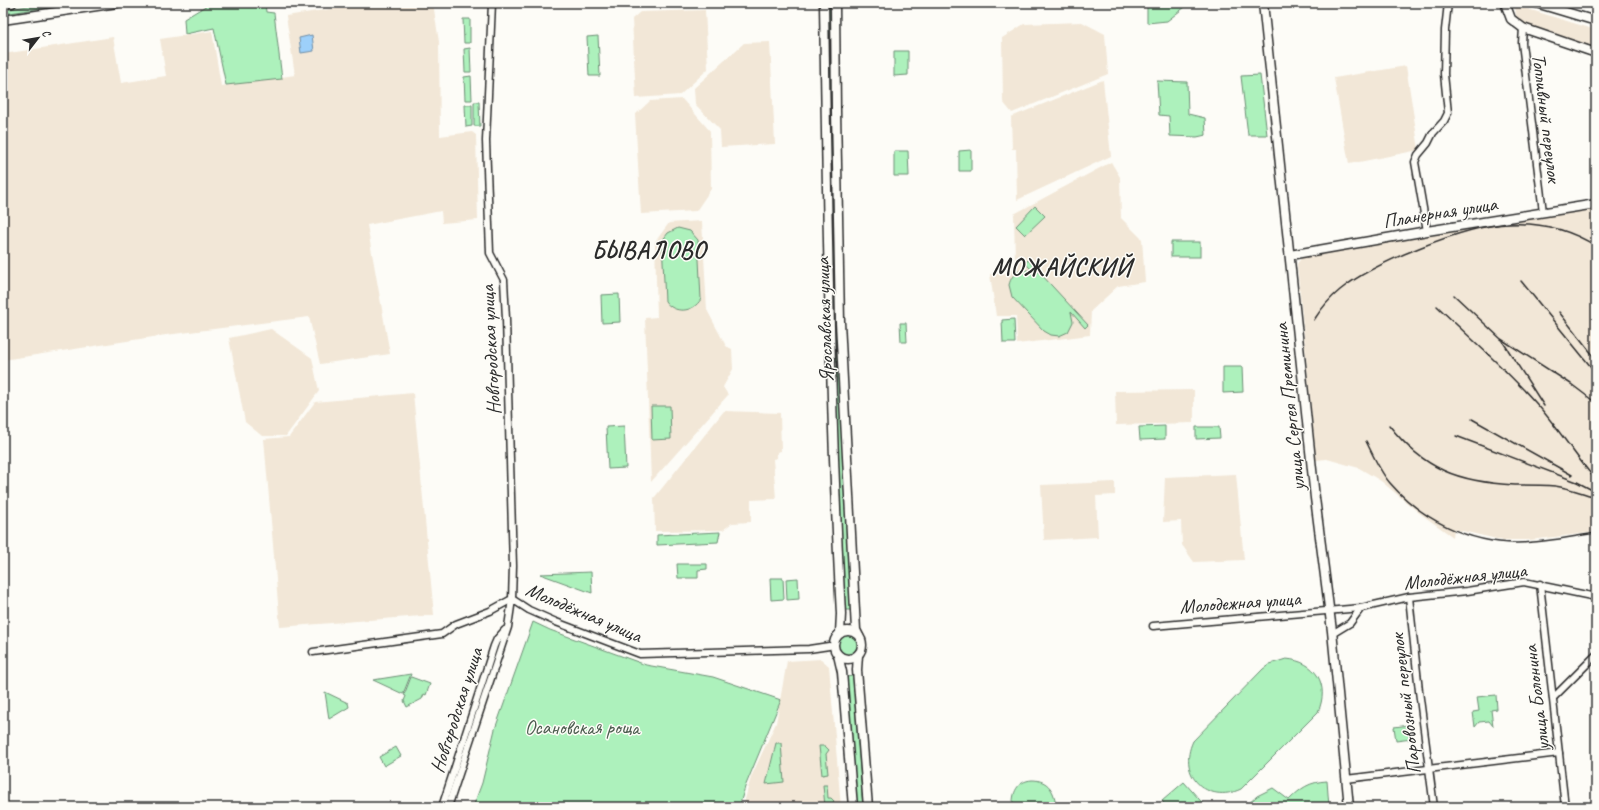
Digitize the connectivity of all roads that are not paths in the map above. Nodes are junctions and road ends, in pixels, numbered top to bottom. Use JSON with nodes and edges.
{"nodes":[{"id":1,"x":12,"y":3,"type":"edge"},
{"id":2,"x":117,"y":3,"type":"edge"},
{"id":3,"x":492,"y":3,"type":"edge"},
{"id":4,"x":824,"y":3,"type":"edge"},
{"id":5,"x":835,"y":3,"type":"edge"},
{"id":6,"x":1263,"y":3,"type":"edge"},
{"id":7,"x":1448,"y":3,"type":"edge"},
{"id":8,"x":1504,"y":3,"type":"edge"},
{"id":9,"x":1536,"y":3,"type":"edge"},
{"id":10,"x":3,"y":4,"type":"edge"},
{"id":11,"x":3,"y":20,"type":"edge"},
{"id":12,"x":1596,"y":21,"type":"edge"},
{"id":13,"x":1523,"y":28,"type":"junction"},
{"id":14,"x":1596,"y":53,"type":"edge"},
{"id":15,"x":825,"y":57,"type":"junction"},
{"id":16,"x":835,"y":58,"type":"junction"},
{"id":17,"x":1596,"y":204,"type":"edge"},
{"id":18,"x":1543,"y":212,"type":"junction"},
{"id":19,"x":1427,"y":231,"type":"junction"},
{"id":20,"x":1290,"y":255,"type":"junction"},
{"id":21,"x":1540,"y":584,"type":"junction"},
{"id":22,"x":1409,"y":597,"type":"junction"},
{"id":23,"x":1596,"y":597,"type":"edge"},
{"id":24,"x":512,"y":599,"type":"junction"},
{"id":25,"x":1361,"y":608,"type":"junction"},
{"id":26,"x":1329,"y":611,"type":"junction"},
{"id":27,"x":1153,"y":626,"type":"dead end"},
{"id":28,"x":508,"y":627,"type":"junction"},
{"id":29,"x":840,"y":633,"type":"junction"},
{"id":30,"x":1332,"y":634,"type":"junction"},
{"id":31,"x":859,"y":636,"type":"junction"},
{"id":32,"x":829,"y":646,"type":"dead end"},
{"id":33,"x":313,"y":652,"type":"dead end"},
{"id":34,"x":838,"y":655,"type":"junction"},
{"id":35,"x":858,"y":655,"type":"junction"},
{"id":36,"x":1596,"y":655,"type":"edge"},
{"id":37,"x":1553,"y":698,"type":"junction"},
{"id":38,"x":1559,"y":753,"type":"junction"},
{"id":39,"x":1429,"y":770,"type":"junction"},
{"id":40,"x":1346,"y":779,"type":"junction"},
{"id":41,"x":442,"y":807,"type":"edge"},
{"id":42,"x":448,"y":807,"type":"edge"},
{"id":43,"x":853,"y":807,"type":"edge"},
{"id":44,"x":868,"y":807,"type":"edge"},
{"id":45,"x":1349,"y":807,"type":"edge"},
{"id":46,"x":1434,"y":807,"type":"edge"},
{"id":47,"x":1565,"y":807,"type":"edge"}],
"edges":[{"from":1,"to":10,"type":"main road"},
{"from":2,"to":11,"type":"main road"},
{"from":3,"to":24,"type":"street","name":"Новгородская улица"},
{"from":4,"to":15,"type":"main road","name":"Ярославская улица"},
{"from":5,"to":16,"type":"main road","name":"Ярославская улица"},
{"from":6,"to":20,"type":"main road","name":"улица Сергея Преминина"},
{"from":7,"to":19,"type":"street"},
{"from":8,"to":13,"type":"main road"},
{"from":9,"to":12,"type":"main road"},
{"from":13,"to":14,"type":"main road"},
{"from":13,"to":18,"type":"street","name":"Топливный переулок"},
{"from":15,"to":16,"type":"main road"},
{"from":15,"to":29,"type":"main road","name":"Ярославская улица"},
{"from":16,"to":31,"type":"main road","name":"Ярославская улица"},
{"from":17,"to":18,"type":"main road","name":"Планерная улица"},
{"from":18,"to":19,"type":"main road","name":"Планерная улица"},
{"from":19,"to":20,"type":"main road","name":"Планерная улица"},
{"from":20,"to":26,"type":"main road","name":"улица Сергея Преминина"},
{"from":21,"to":22,"type":"street","name":"Молодёжная улица"},
{"from":21,"to":23,"type":"street","name":"Молодёжная улица"},
{"from":21,"to":37,"type":"street","name":"улица Болонина"},
{"from":22,"to":25,"type":"street","name":"Молодёжная улица"},
{"from":22,"to":39,"type":"street","name":"Паровозный переулок"},
{"from":24,"to":28,"type":"street","name":"Новгородская улица"},
{"from":24,"to":32,"type":"street","name":"Молодёжная улица"},
{"from":24,"to":33,"type":"street","name":"Молодёжная улица"},
{"from":25,"to":26,"type":"street","name":"Молодёжная улица"},
{"from":25,"to":30,"type":"street"},
{"from":26,"to":27,"type":"street","name":"Молодежная улица"},
{"from":26,"to":30,"type":"main road","name":"улица Сергея Преминина"},
{"from":28,"to":41,"type":"street","name":"Новгородская улица"},
{"from":28,"to":42,"type":"street","name":"Новгородская улица"},
{"from":29,"to":31,"type":"main road"},
{"from":29,"to":34,"type":"main road"},
{"from":30,"to":40,"type":"main road","name":"улица Сергея Преминина"},
{"from":31,"to":35,"type":"main road"},
{"from":34,"to":35,"type":"main road"},
{"from":34,"to":43,"type":"main road"},
{"from":35,"to":44,"type":"main road"},
{"from":36,"to":37,"type":"street"},
{"from":37,"to":38,"type":"street","name":"улица Болонина"},
{"from":38,"to":39,"type":"street"},
{"from":38,"to":47,"type":"street","name":"улица Болонина"},
{"from":39,"to":40,"type":"street"},
{"from":39,"to":46,"type":"street","name":"Паровозный переулок"},
{"from":40,"to":45,"type":"main road","name":"улица Сергея Преминина"}]}
